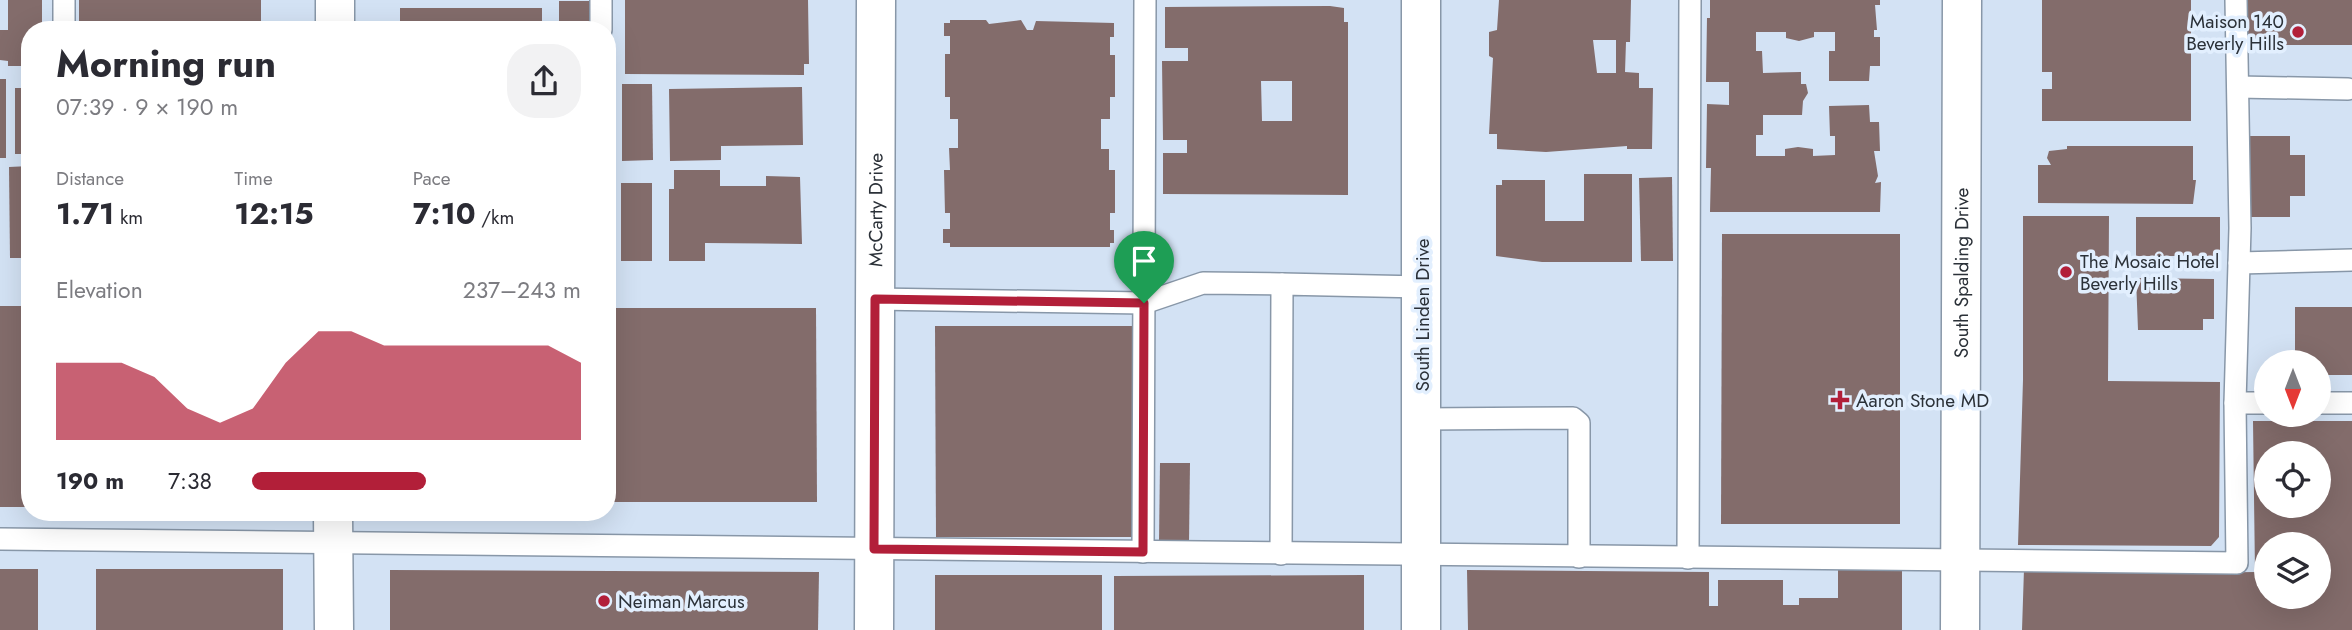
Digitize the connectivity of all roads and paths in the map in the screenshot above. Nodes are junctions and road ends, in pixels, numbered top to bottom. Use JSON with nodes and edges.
{"nodes":[{"id":1,"x":64,"y":0,"type":"edge"},
{"id":2,"x":335,"y":0,"type":"edge"},
{"id":3,"x":601,"y":0,"type":"edge"},
{"id":4,"x":876,"y":0,"type":"edge"},
{"id":5,"x":1145,"y":0,"type":"edge"},
{"id":6,"x":1421,"y":0,"type":"edge"},
{"id":7,"x":1690,"y":0,"type":"edge"},
{"id":8,"x":1962,"y":0,"type":"edge"},
{"id":9,"x":2236,"y":0,"type":"edge"},
{"id":10,"x":64,"y":21,"type":"edge"},
{"id":11,"x":335,"y":21,"type":"edge"},
{"id":12,"x":601,"y":21,"type":"edge"},
{"id":13,"x":2238,"y":87,"type":"junction"},
{"id":14,"x":2348,"y":89,"type":"dead end"},
{"id":15,"x":2352,"y":260,"type":"edge"},
{"id":16,"x":2239,"y":263,"type":"junction"},
{"id":17,"x":1282,"y":284,"type":"junction"},
{"id":18,"x":1422,"y":287,"type":"junction"},
{"id":19,"x":875,"y":299,"type":"junction"},
{"id":20,"x":1144,"y":303,"type":"junction"},
{"id":21,"x":2235,"y":403,"type":"junction"},
{"id":22,"x":2254,"y":403,"type":"edge"},
{"id":23,"x":2331,"y":403,"type":"edge"},
{"id":24,"x":2352,"y":403,"type":"edge"},
{"id":25,"x":1422,"y":419,"type":"junction"},
{"id":26,"x":333,"y":528,"type":"edge"},
{"id":27,"x":0,"y":539,"type":"edge"},
{"id":28,"x":874,"y":549,"type":"junction"},
{"id":29,"x":1143,"y":552,"type":"junction"},
{"id":30,"x":1280,"y":554,"type":"junction"},
{"id":31,"x":1422,"y":555,"type":"junction"},
{"id":32,"x":1579,"y":557,"type":"junction"},
{"id":33,"x":1688,"y":558,"type":"junction"},
{"id":34,"x":1960,"y":561,"type":"junction"},
{"id":35,"x":334,"y":630,"type":"edge"},
{"id":36,"x":874,"y":630,"type":"edge"},
{"id":37,"x":1421,"y":630,"type":"edge"},
{"id":38,"x":1960,"y":630,"type":"edge"}],
"edges":[{"from":1,"to":10,"type":"lane"},
{"from":2,"to":11,"type":"street"},
{"from":3,"to":12,"type":"lane"},
{"from":4,"to":19,"type":"street","name":"McCarty Drive"},
{"from":5,"to":20,"type":"lane"},
{"from":6,"to":18,"type":"street","name":"South Linden Drive"},
{"from":7,"to":33,"type":"lane"},
{"from":8,"to":34,"type":"street","name":"South Spalding Drive"},
{"from":9,"to":13,"type":"lane"},
{"from":13,"to":14,"type":"lane"},
{"from":13,"to":16,"type":"lane"},
{"from":15,"to":16,"type":"lane"},
{"from":16,"to":21,"type":"lane"},
{"from":17,"to":18,"type":"lane"},
{"from":17,"to":20,"type":"lane"},
{"from":17,"to":30,"type":"lane"},
{"from":18,"to":25,"type":"street","name":"South Linden Drive"},
{"from":19,"to":20,"type":"lane"},
{"from":19,"to":28,"type":"street","name":"McCarty Drive"},
{"from":20,"to":29,"type":"lane"},
{"from":21,"to":22,"type":"lane"},
{"from":21,"to":34,"type":"lane"},
{"from":23,"to":24,"type":"lane"},
{"from":25,"to":31,"type":"street","name":"South Linden Drive"},
{"from":25,"to":32,"type":"lane"},
{"from":26,"to":27,"type":"lane"},
{"from":26,"to":28,"type":"lane"},
{"from":26,"to":35,"type":"street"},
{"from":28,"to":29,"type":"lane"},
{"from":28,"to":36,"type":"street","name":"McCarty Drive"},
{"from":29,"to":30,"type":"lane"},
{"from":30,"to":31,"type":"lane"},
{"from":31,"to":32,"type":"lane"},
{"from":31,"to":37,"type":"street","name":"South Linden Drive"},
{"from":32,"to":33,"type":"lane"},
{"from":33,"to":34,"type":"lane"},
{"from":34,"to":38,"type":"street","name":"South Spalding Drive"}]}
